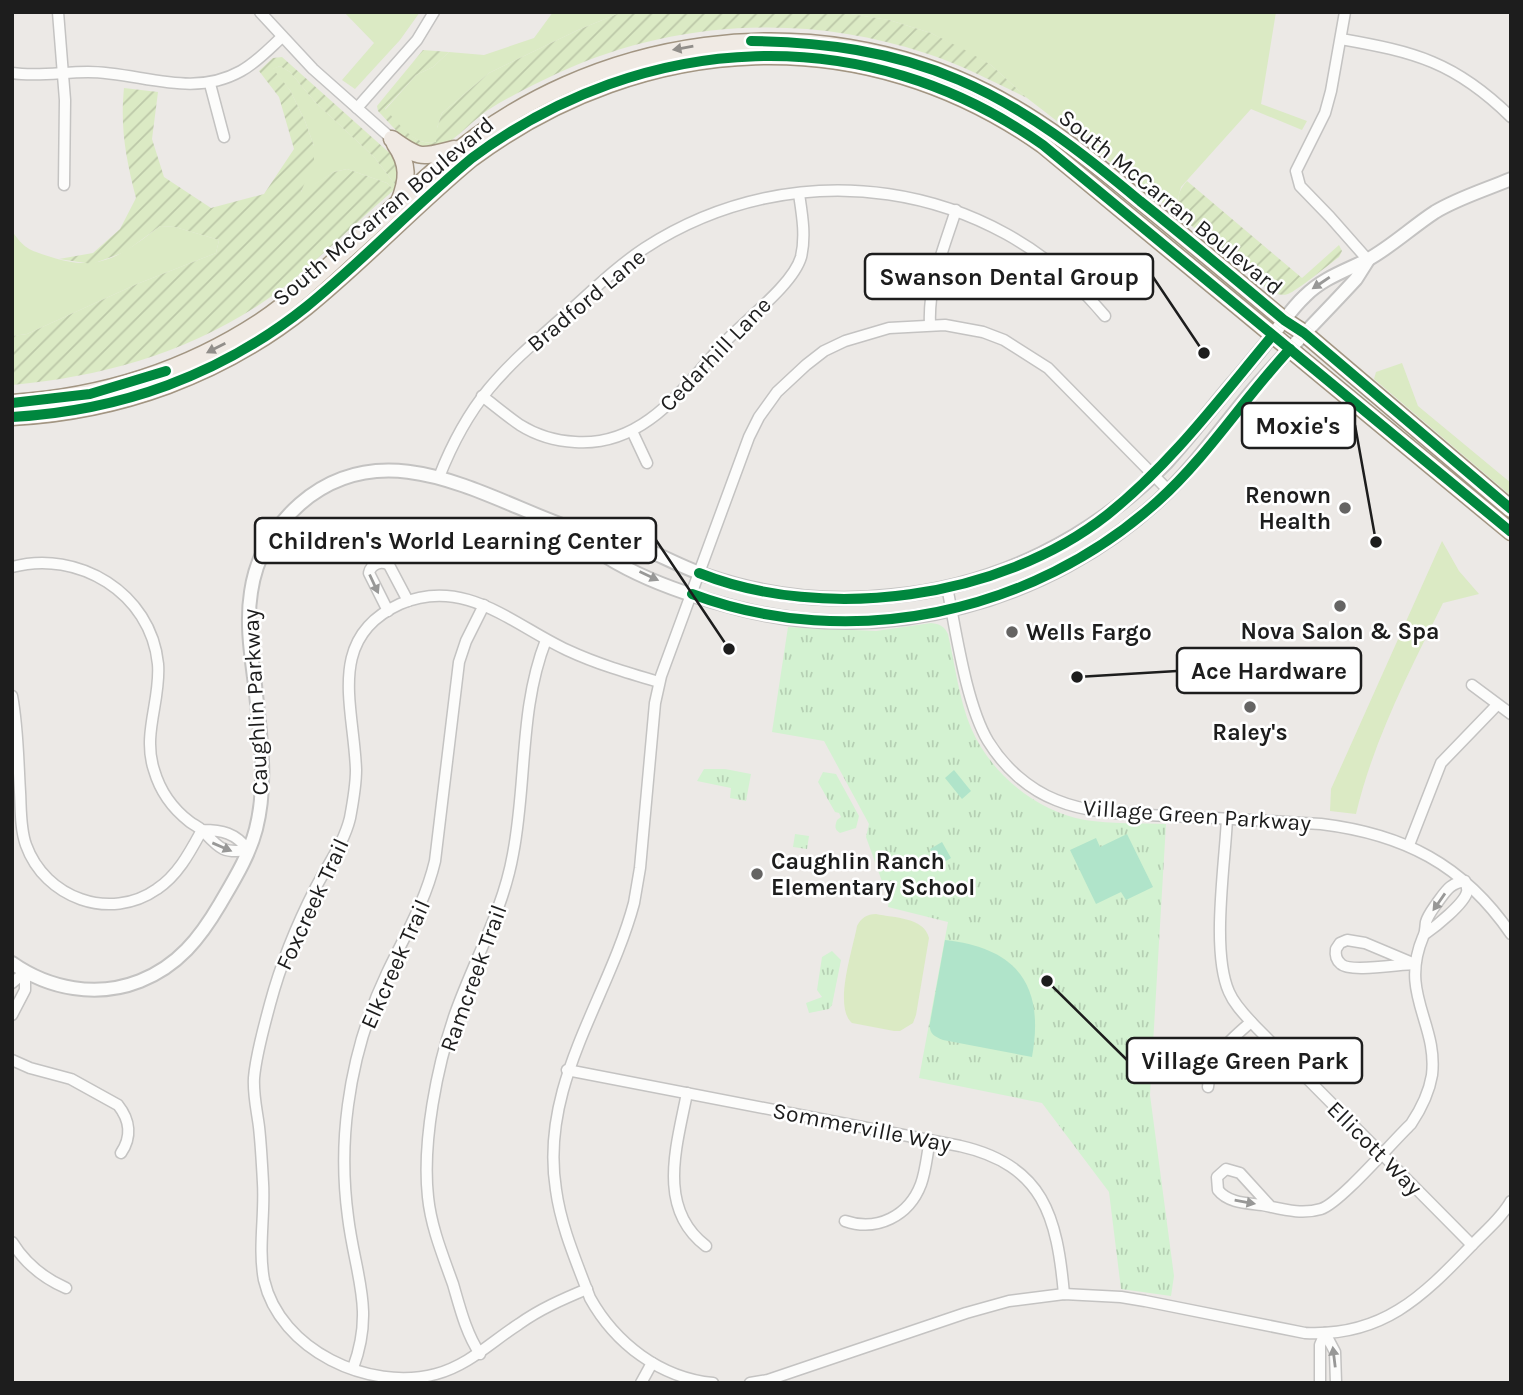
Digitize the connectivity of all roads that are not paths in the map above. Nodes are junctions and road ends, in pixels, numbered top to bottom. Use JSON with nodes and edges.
{"nodes":[{"id":1,"x":58,"y":12,"type":"edge"},
{"id":2,"x":260,"y":12,"type":"edge"},
{"id":3,"x":434,"y":12,"type":"edge"},
{"id":4,"x":1345,"y":12,"type":"edge"},
{"id":5,"x":282,"y":37,"type":"junction"},
{"id":6,"x":1341,"y":39,"type":"junction"},
{"id":7,"x":12,"y":73,"type":"edge"},
{"id":8,"x":63,"y":73,"type":"junction"},
{"id":9,"x":210,"y":84,"type":"junction"},
{"id":10,"x":357,"y":108,"type":"junction"},
{"id":11,"x":1511,"y":117,"type":"edge"},
{"id":12,"x":225,"y":136,"type":"dead end"},
{"id":13,"x":392,"y":139,"type":"junction"},
{"id":14,"x":461,"y":148,"type":"junction"},
{"id":15,"x":1511,"y":179,"type":"edge"},
{"id":16,"x":64,"y":185,"type":"dead end"},
{"id":17,"x":799,"y":194,"type":"junction"},
{"id":18,"x":399,"y":203,"type":"junction"},
{"id":19,"x":956,"y":210,"type":"junction"},
{"id":20,"x":1368,"y":260,"type":"junction"},
{"id":21,"x":1105,"y":316,"type":"dead end"},
{"id":22,"x":1284,"y":320,"type":"junction"},
{"id":23,"x":930,"y":324,"type":"junction"},
{"id":24,"x":1304,"y":333,"type":"junction"},
{"id":25,"x":1272,"y":336,"type":"junction"},
{"id":26,"x":1290,"y":349,"type":"junction"},
{"id":27,"x":482,"y":396,"type":"junction"},
{"id":28,"x":12,"y":403,"type":"edge"},
{"id":29,"x":12,"y":417,"type":"edge"},
{"id":30,"x":632,"y":431,"type":"junction"},
{"id":31,"x":647,"y":463,"type":"dead end"},
{"id":32,"x":1153,"y":475,"type":"junction"},
{"id":33,"x":439,"y":477,"type":"junction"},
{"id":34,"x":1169,"y":491,"type":"junction"},
{"id":35,"x":1511,"y":509,"type":"edge"},
{"id":36,"x":570,"y":528,"type":"junction"},
{"id":37,"x":1511,"y":532,"type":"edge"},
{"id":38,"x":12,"y":567,"type":"edge"},
{"id":39,"x":699,"y":573,"type":"junction"},
{"id":40,"x":947,"y":587,"type":"junction"},
{"id":41,"x":692,"y":594,"type":"junction"},
{"id":42,"x":408,"y":601,"type":"junction"},
{"id":43,"x":484,"y":605,"type":"junction"},
{"id":44,"x":952,"y":610,"type":"junction"},
{"id":45,"x":388,"y":611,"type":"junction"},
{"id":46,"x":546,"y":640,"type":"junction"},
{"id":47,"x":659,"y":682,"type":"junction"},
{"id":48,"x":1472,"y":685,"type":"dead end"},
{"id":49,"x":12,"y":696,"type":"edge"},
{"id":50,"x":1497,"y":705,"type":"junction"},
{"id":51,"x":1511,"y":714,"type":"edge"},
{"id":52,"x":1227,"y":818,"type":"junction"},
{"id":53,"x":202,"y":830,"type":"junction"},
{"id":54,"x":1409,"y":845,"type":"junction"},
{"id":55,"x":248,"y":850,"type":"junction"},
{"id":56,"x":1465,"y":881,"type":"junction"},
{"id":57,"x":1425,"y":934,"type":"junction"},
{"id":58,"x":1511,"y":934,"type":"edge"},
{"id":59,"x":12,"y":963,"type":"edge"},
{"id":60,"x":1415,"y":964,"type":"junction"},
{"id":61,"x":25,"y":972,"type":"junction"},
{"id":62,"x":12,"y":983,"type":"edge"},
{"id":63,"x":12,"y":1015,"type":"edge"},
{"id":64,"x":1251,"y":1022,"type":"junction"},
{"id":65,"x":12,"y":1060,"type":"edge"},
{"id":66,"x":567,"y":1070,"type":"junction"},
{"id":67,"x":1208,"y":1087,"type":"dead end"},
{"id":68,"x":687,"y":1093,"type":"junction"},
{"id":69,"x":930,"y":1140,"type":"junction"},
{"id":70,"x":121,"y":1153,"type":"dead end"},
{"id":71,"x":1381,"y":1154,"type":"junction"},
{"id":72,"x":1511,"y":1201,"type":"edge"},
{"id":73,"x":1271,"y":1207,"type":"junction"},
{"id":74,"x":845,"y":1222,"type":"dead end"},
{"id":75,"x":12,"y":1242,"type":"edge"},
{"id":76,"x":1472,"y":1245,"type":"junction"},
{"id":77,"x":706,"y":1246,"type":"dead end"},
{"id":78,"x":66,"y":1288,"type":"dead end"},
{"id":79,"x":587,"y":1289,"type":"junction"},
{"id":80,"x":1064,"y":1294,"type":"junction"},
{"id":81,"x":1325,"y":1334,"type":"junction"},
{"id":82,"x":480,"y":1354,"type":"junction"},
{"id":83,"x":652,"y":1363,"type":"junction"},
{"id":84,"x":353,"y":1368,"type":"junction"},
{"id":85,"x":641,"y":1383,"type":"edge"},
{"id":86,"x":713,"y":1383,"type":"edge"},
{"id":87,"x":750,"y":1383,"type":"edge"},
{"id":88,"x":1320,"y":1383,"type":"edge"},
{"id":89,"x":1336,"y":1383,"type":"edge"}],
"edges":[{"from":1,"to":8,"type":"street"},
{"from":2,"to":5,"type":"street"},
{"from":3,"to":10,"type":"street"},
{"from":4,"to":6,"type":"street"},
{"from":5,"to":9,"type":"street"},
{"from":5,"to":10,"type":"street"},
{"from":6,"to":11,"type":"street"},
{"from":6,"to":20,"type":"street"},
{"from":7,"to":8,"type":"street"},
{"from":8,"to":9,"type":"street"},
{"from":8,"to":16,"type":"street"},
{"from":9,"to":12,"type":"street"},
{"from":10,"to":13,"type":"street"},
{"from":13,"to":14,"type":"main road"},
{"from":13,"to":18,"type":"main road"},
{"from":14,"to":18,"type":"main road","name":"South McCarran Boulevard"},
{"from":22,"to":14,"type":"main road","name":"South McCarran Boulevard","one_way":true},
{"from":15,"to":20,"type":"street"},
{"from":17,"to":19,"type":"street","name":"Bradford Lane"},
{"from":17,"to":27,"type":"street","name":"Bradford Lane"},
{"from":17,"to":30,"type":"street","name":"Cedarhill Lane"},
{"from":18,"to":28,"type":"main road","name":"South McCarran Boulevard","one_way":true},
{"from":19,"to":21,"type":"street","name":"Bradford Lane"},
{"from":19,"to":23,"type":"street"},
{"from":20,"to":22,"type":"street","name":"Caughlin Parkway","one_way":true},
{"from":20,"to":24,"type":"street","name":"Caughlin Parkway"},
{"from":22,"to":24,"type":"main road","name":"South McCarran Boulevard"},
{"from":22,"to":25,"type":"street","name":"Caughlin Parkway"},
{"from":23,"to":32,"type":"street"},
{"from":23,"to":39,"type":"street"},
{"from":24,"to":26,"type":"street","name":"Caughlin Parkway"},
{"from":24,"to":35,"type":"main road","name":"South McCarran Boulevard"},
{"from":25,"to":26,"type":"main road","name":"South McCarran Boulevard"},
{"from":25,"to":29,"type":"main road","name":"South McCarran Boulevard"},
{"from":25,"to":32,"type":"street","name":"Caughlin Parkway"},
{"from":26,"to":34,"type":"street","name":"Caughlin Parkway"},
{"from":26,"to":37,"type":"main road","name":"South McCarran Boulevard"},
{"from":27,"to":30,"type":"street","name":"Cedarhill Lane"},
{"from":27,"to":33,"type":"street","name":"Bradford Lane"},
{"from":30,"to":31,"type":"street"},
{"from":32,"to":34,"type":"street"},
{"from":32,"to":40,"type":"street","name":"Caughlin Parkway"},
{"from":33,"to":36,"type":"street","name":"Caughlin Parkway"},
{"from":33,"to":55,"type":"street","name":"Caughlin Parkway"},
{"from":34,"to":44,"type":"street","name":"Caughlin Parkway"},
{"from":36,"to":39,"type":"street","name":"Caughlin Parkway"},
{"from":36,"to":41,"type":"street","name":"Caughlin Parkway","one_way":true},
{"from":38,"to":53,"type":"street"},
{"from":39,"to":40,"type":"street","name":"Caughlin Parkway"},
{"from":39,"to":41,"type":"street"},
{"from":40,"to":44,"type":"street","name":"Village Green Parkway"},
{"from":41,"to":44,"type":"street","name":"Caughlin Parkway"},
{"from":41,"to":47,"type":"street"},
{"from":42,"to":43,"type":"street","name":"Foxcreek Trail"},
{"from":42,"to":45,"type":"street","name":"Foxcreek Trail"},
{"from":42,"to":45,"type":"street","one_way":true},
{"from":43,"to":46,"type":"street","name":"Foxcreek Trail"},
{"from":43,"to":84,"type":"street","name":"Elkcreek Trail"},
{"from":44,"to":52,"type":"street","name":"Village Green Parkway"},
{"from":45,"to":84,"type":"street","name":"Foxcreek Trail"},
{"from":46,"to":47,"type":"street","name":"Foxcreek Trail"},
{"from":46,"to":82,"type":"street","name":"Ramcreek Trail"},
{"from":47,"to":66,"type":"street"},
{"from":48,"to":50,"type":"street"},
{"from":49,"to":53,"type":"street"},
{"from":50,"to":51,"type":"street"},
{"from":50,"to":54,"type":"street"},
{"from":52,"to":54,"type":"street","name":"Village Green Parkway"},
{"from":52,"to":64,"type":"street","name":"Ellicott Way"},
{"from":53,"to":55,"type":"street"},
{"from":53,"to":55,"type":"street","one_way":true},
{"from":54,"to":56,"type":"street","name":"Village Green Parkway"},
{"from":55,"to":61,"type":"street","name":"Caughlin Parkway"},
{"from":56,"to":57,"type":"street"},
{"from":56,"to":57,"type":"street","one_way":true},
{"from":56,"to":58,"type":"street","name":"Village Green Parkway"},
{"from":57,"to":60,"type":"street"},
{"from":59,"to":61,"type":"street","name":"Caughlin Parkway"},
{"from":60,"to":60,"type":"street"},
{"from":60,"to":71,"type":"street"},
{"from":61,"to":62,"type":"street"},
{"from":61,"to":63,"type":"street"},
{"from":64,"to":67,"type":"street"},
{"from":64,"to":71,"type":"street","name":"Ellicott Way"},
{"from":65,"to":70,"type":"street"},
{"from":66,"to":68,"type":"street","name":"Sommerville Way"},
{"from":66,"to":79,"type":"street"},
{"from":68,"to":69,"type":"street","name":"Sommerville Way"},
{"from":68,"to":77,"type":"street"},
{"from":69,"to":74,"type":"street"},
{"from":69,"to":80,"type":"street","name":"Sommerville Way"},
{"from":71,"to":73,"type":"street"},
{"from":71,"to":76,"type":"street","name":"Ellicott Way"},
{"from":72,"to":76,"type":"street"},
{"from":73,"to":73,"type":"street","one_way":true},
{"from":75,"to":78,"type":"street"},
{"from":76,"to":81,"type":"street"},
{"from":79,"to":82,"type":"street","name":"Foxcreek Trail"},
{"from":79,"to":83,"type":"street"},
{"from":80,"to":81,"type":"street"},
{"from":80,"to":87,"type":"street"},
{"from":81,"to":88,"type":"street"},
{"from":89,"to":81,"type":"street","one_way":true},
{"from":82,"to":84,"type":"street","name":"Foxcreek Trail"},
{"from":83,"to":85,"type":"street"},
{"from":83,"to":86,"type":"street"}]}
